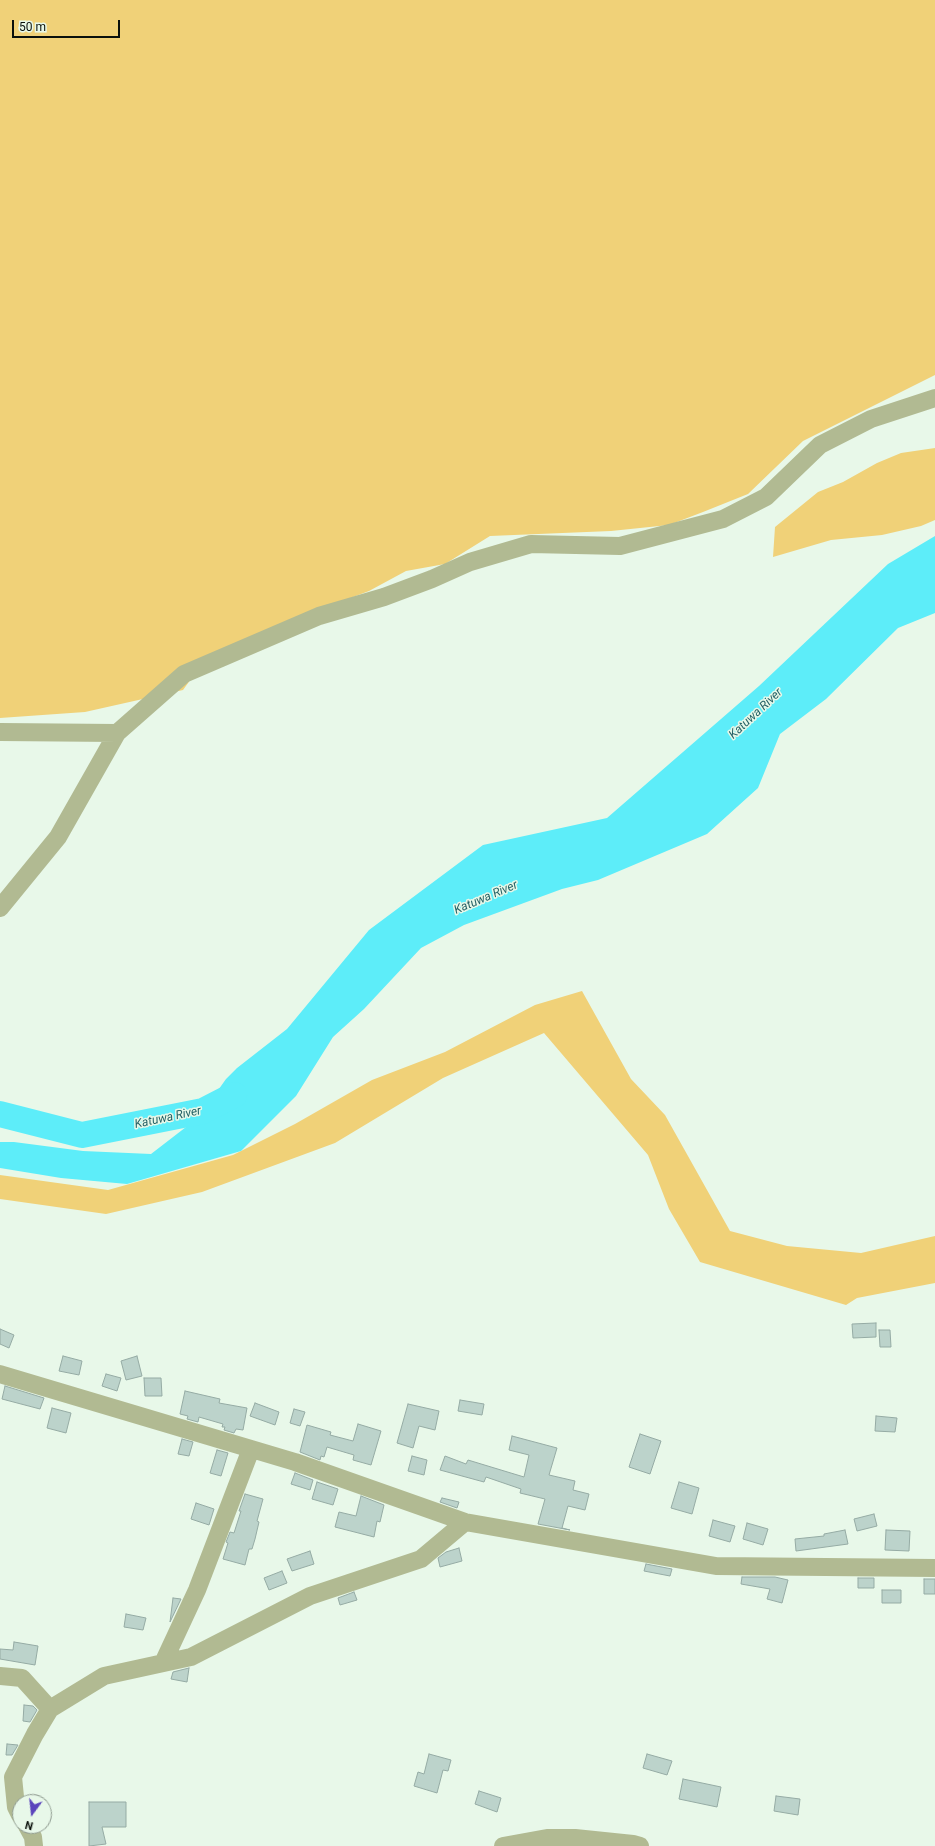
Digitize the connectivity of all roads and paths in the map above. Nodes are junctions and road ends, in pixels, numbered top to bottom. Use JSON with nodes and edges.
{"nodes":[{"id":1,"x":935,"y":398,"type":"edge"},
{"id":2,"x":0,"y":732,"type":"edge"},
{"id":3,"x":117,"y":733,"type":"junction"},
{"id":4,"x":0,"y":908,"type":"edge"},
{"id":5,"x":0,"y":1374,"type":"edge"},
{"id":6,"x":252,"y":1449,"type":"junction"},
{"id":7,"x":465,"y":1522,"type":"junction"},
{"id":8,"x":935,"y":1568,"type":"edge"},
{"id":9,"x":163,"y":1663,"type":"junction"},
{"id":10,"x":0,"y":1676,"type":"edge"},
{"id":11,"x":50,"y":1710,"type":"junction"},
{"id":12,"x":15,"y":1794,"type":"edge"},
{"id":13,"x":31,"y":1834,"type":"edge"},
{"id":14,"x":34,"y":1846,"type":"edge"},
{"id":15,"x":502,"y":1846,"type":"edge"},
{"id":16,"x":640,"y":1846,"type":"edge"}],
"edges":[{"from":1,"to":3,"type":"street"},
{"from":2,"to":3,"type":"street"},
{"from":3,"to":4,"type":"street"},
{"from":5,"to":6,"type":"street"},
{"from":6,"to":7,"type":"street"},
{"from":6,"to":9,"type":"street"},
{"from":7,"to":8,"type":"street"},
{"from":7,"to":9,"type":"street"},
{"from":9,"to":11,"type":"street"},
{"from":10,"to":11,"type":"street"},
{"from":11,"to":12,"type":"street"},
{"from":13,"to":14,"type":"street"},
{"from":15,"to":16,"type":"street"}]}
